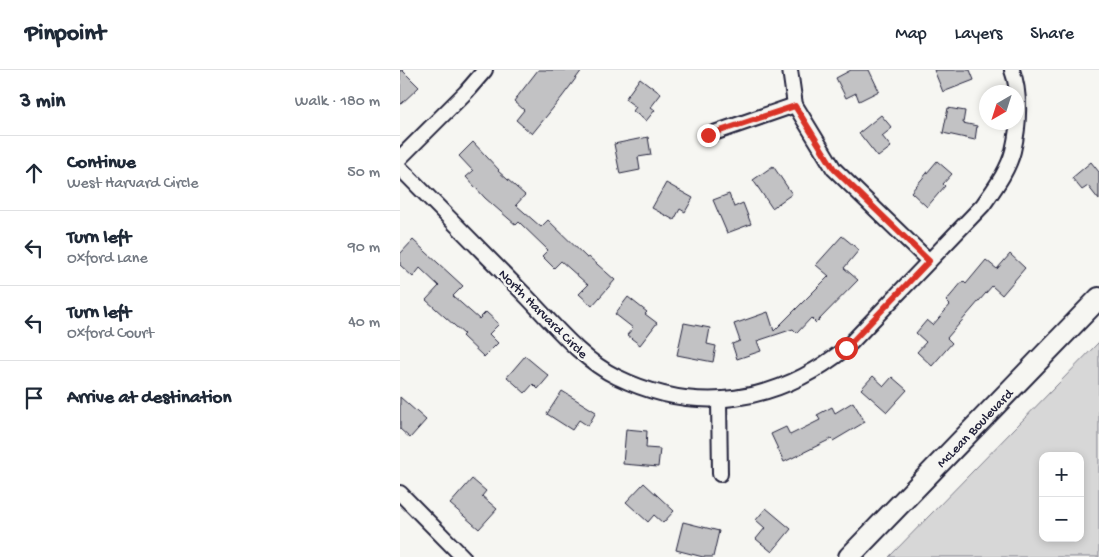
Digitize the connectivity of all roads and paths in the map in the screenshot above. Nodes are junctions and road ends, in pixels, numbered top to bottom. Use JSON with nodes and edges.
{"nodes":[{"id":1,"x":485,"y":70,"type":"edge"},
{"id":2,"x":790,"y":70,"type":"edge"},
{"id":3,"x":1012,"y":70,"type":"edge"},
{"id":4,"x":795,"y":106,"type":"junction"},
{"id":5,"x":708,"y":135,"type":"dead end"},
{"id":6,"x":400,"y":158,"type":"edge"},
{"id":7,"x":400,"y":168,"type":"edge"},
{"id":8,"x":929,"y":261,"type":"junction"},
{"id":9,"x":1099,"y":298,"type":"edge"},
{"id":10,"x":719,"y":400,"type":"junction"},
{"id":11,"x":720,"y":474,"type":"dead end"},
{"id":12,"x":400,"y":493,"type":"edge"},
{"id":13,"x":463,"y":557,"type":"edge"},
{"id":14,"x":849,"y":557,"type":"edge"}],
"edges":[{"from":1,"to":6,"type":"street"},
{"from":2,"to":4,"type":"street"},
{"from":3,"to":8,"type":"street","name":"North Harvard Circle"},
{"from":4,"to":5,"type":"street"},
{"from":4,"to":8,"type":"street"},
{"from":7,"to":10,"type":"street","name":"North Harvard Circle"},
{"from":8,"to":10,"type":"street","name":"North Harvard Circle"},
{"from":9,"to":14,"type":"main road","name":"McLean Boulevard"},
{"from":10,"to":11,"type":"street"},
{"from":12,"to":13,"type":"street"}]}
